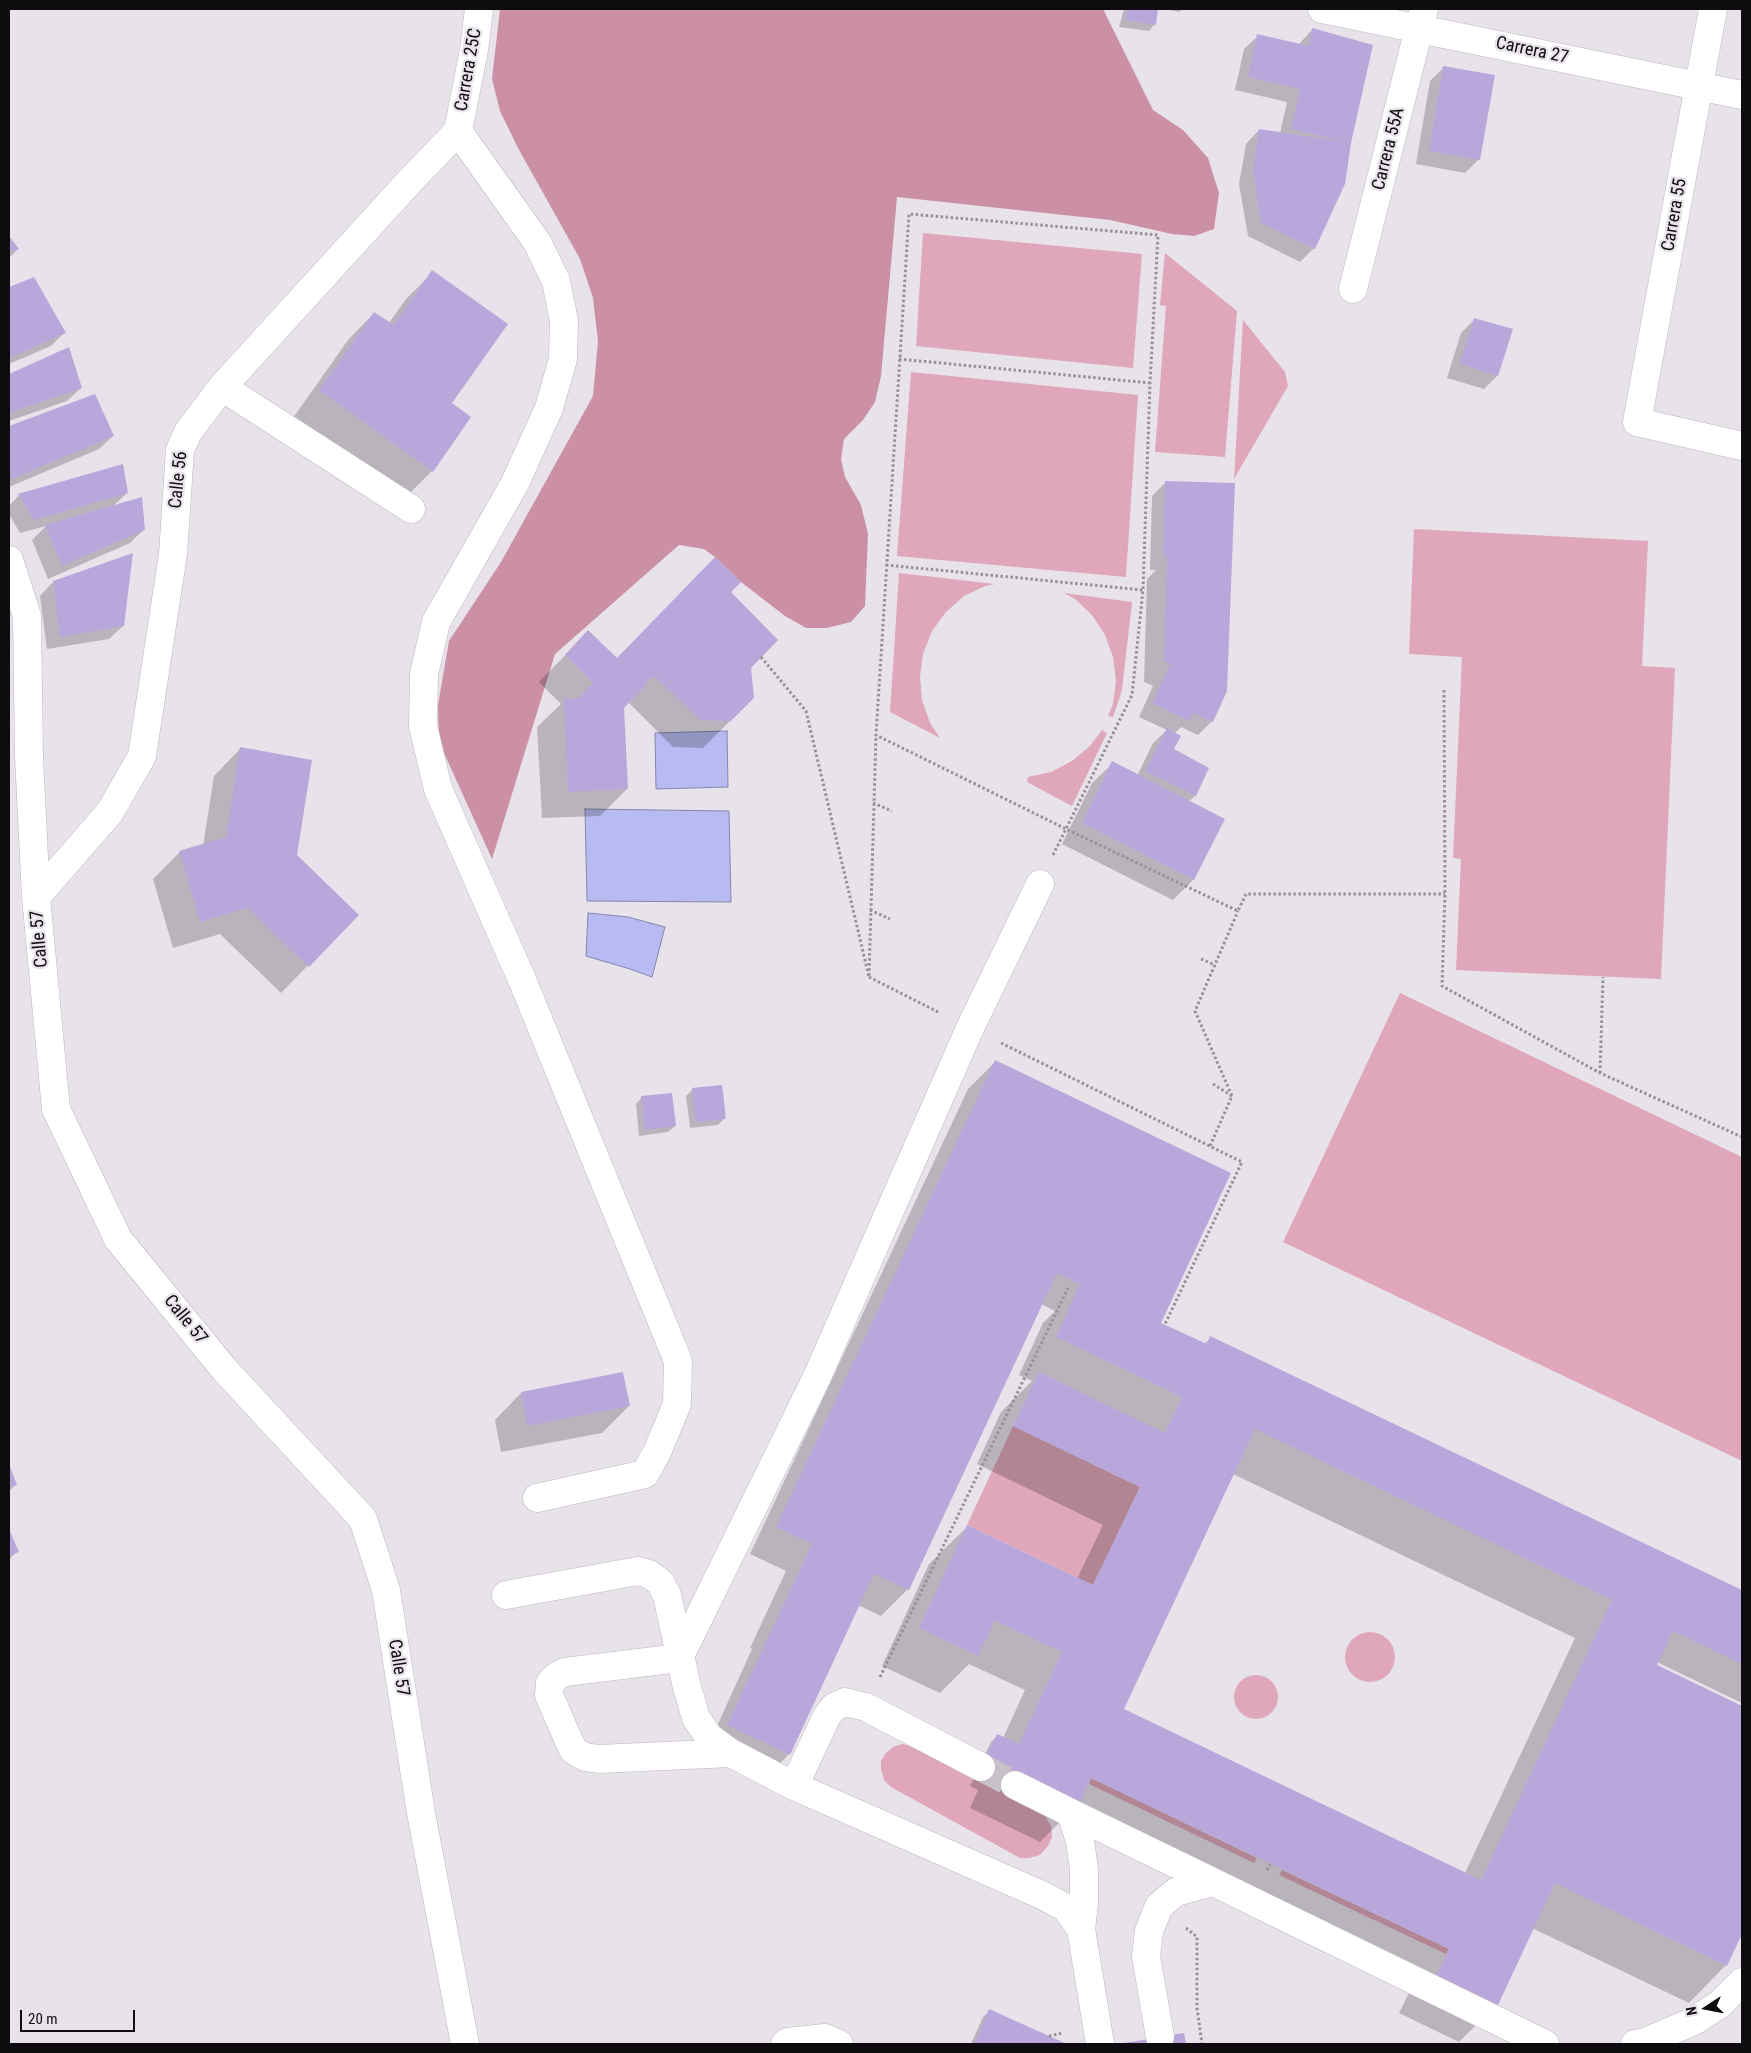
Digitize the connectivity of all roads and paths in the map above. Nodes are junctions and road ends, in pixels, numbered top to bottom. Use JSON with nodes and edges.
{"nodes":[{"id":1,"x":478,"y":9,"type":"edge"},
{"id":2,"x":1322,"y":9,"type":"edge"},
{"id":3,"x":1714,"y":9,"type":"edge"},
{"id":4,"x":1422,"y":18,"type":"edge"},
{"id":5,"x":1698,"y":86,"type":"junction"},
{"id":6,"x":1742,"y":95,"type":"edge"},
{"id":7,"x":458,"y":131,"type":"junction"},
{"id":8,"x":1353,"y":289,"type":"dead end"},
{"id":9,"x":899,"y":359,"type":"junction"},
{"id":10,"x":1150,"y":382,"type":"junction"},
{"id":11,"x":222,"y":387,"type":"junction"},
{"id":12,"x":1742,"y":446,"type":"edge"},
{"id":13,"x":411,"y":509,"type":"dead end"},
{"id":14,"x":9,"y":560,"type":"edge"},
{"id":15,"x":886,"y":565,"type":"junction"},
{"id":16,"x":1142,"y":590,"type":"junction"},
{"id":17,"x":762,"y":656,"type":"dead end"},
{"id":18,"x":1444,"y":690,"type":"dead end"},
{"id":19,"x":876,"y":735,"type":"junction"},
{"id":20,"x":873,"y":803,"type":"junction"},
{"id":21,"x":892,"y":811,"type":"dead end"},
{"id":22,"x":1066,"y":829,"type":"junction"},
{"id":23,"x":1040,"y":884,"type":"dead end"},
{"id":24,"x":1444,"y":894,"type":"junction"},
{"id":25,"x":36,"y":897,"type":"junction"},
{"id":26,"x":870,"y":910,"type":"junction"},
{"id":27,"x":1238,"y":911,"type":"junction"},
{"id":28,"x":890,"y":919,"type":"dead end"},
{"id":29,"x":1201,"y":959,"type":"dead end"},
{"id":30,"x":1215,"y":965,"type":"junction"},
{"id":31,"x":868,"y":977,"type":"junction"},
{"id":32,"x":1602,"y":977,"type":"dead end"},
{"id":33,"x":970,"y":1028,"type":"junction"},
{"id":34,"x":1600,"y":1073,"type":"junction"},
{"id":35,"x":1213,"y":1084,"type":"dead end"},
{"id":36,"x":1232,"y":1096,"type":"junction"},
{"id":37,"x":1742,"y":1137,"type":"edge"},
{"id":38,"x":1210,"y":1146,"type":"junction"},
{"id":39,"x":1068,"y":1288,"type":"dead end"},
{"id":40,"x":1165,"y":1324,"type":"dead end"},
{"id":41,"x":537,"y":1498,"type":"dead end"},
{"id":42,"x":506,"y":1594,"type":"dead end"},
{"id":43,"x":679,"y":1658,"type":"junction"},
{"id":44,"x":866,"y":1707,"type":"junction"},
{"id":45,"x":731,"y":1753,"type":"junction"},
{"id":46,"x":981,"y":1767,"type":"tunnel mouth"},
{"id":47,"x":1015,"y":1785,"type":"tunnel mouth"},
{"id":48,"x":794,"y":1786,"type":"junction"},
{"id":49,"x":1071,"y":1813,"type":"junction"},
{"id":50,"x":1213,"y":1882,"type":"junction"},
{"id":51,"x":1081,"y":1929,"type":"junction"},
{"id":52,"x":1197,"y":1937,"type":"dead end"},
{"id":53,"x":1742,"y":1982,"type":"edge"},
{"id":54,"x":1160,"y":2037,"type":"dead end"},
{"id":55,"x":465,"y":2044,"type":"edge"},
{"id":56,"x":785,"y":2044,"type":"edge"},
{"id":57,"x":839,"y":2044,"type":"edge"},
{"id":58,"x":1100,"y":2044,"type":"edge"},
{"id":59,"x":1202,"y":2044,"type":"edge"},
{"id":60,"x":1545,"y":2044,"type":"edge"},
{"id":61,"x":1635,"y":2044,"type":"edge"}],
"edges":[{"from":1,"to":7,"type":"street","name":"Carrera 25C"},
{"from":2,"to":4,"type":"street","name":"Carrera 27"},
{"from":3,"to":5,"type":"street","name":"Carrera 55"},
{"from":4,"to":5,"type":"street","name":"Carrera 27"},
{"from":4,"to":8,"type":"street","name":"Carrera 55A"},
{"from":5,"to":6,"type":"street","name":"Carrera 27"},
{"from":5,"to":12,"type":"street","name":"Carrera 55"},
{"from":7,"to":11,"type":"street","name":"Calle 56"},
{"from":7,"to":41,"type":"street"},
{"from":9,"to":10,"type":"path"},
{"from":9,"to":10,"type":"path"},
{"from":9,"to":15,"type":"path"},
{"from":10,"to":16,"type":"path"},
{"from":11,"to":13,"type":"street"},
{"from":11,"to":25,"type":"street","name":"Calle 56"},
{"from":14,"to":25,"type":"street","name":"Calle 57"},
{"from":15,"to":16,"type":"path"},
{"from":15,"to":19,"type":"path"},
{"from":16,"to":22,"type":"path"},
{"from":17,"to":31,"type":"path"},
{"from":18,"to":24,"type":"path"},
{"from":19,"to":20,"type":"path"},
{"from":19,"to":22,"type":"path"},
{"from":20,"to":21,"type":"path"},
{"from":20,"to":26,"type":"path"},
{"from":22,"to":27,"type":"path"},
{"from":23,"to":33,"type":"street"},
{"from":24,"to":27,"type":"path"},
{"from":24,"to":34,"type":"path"},
{"from":25,"to":55,"type":"street","name":"Calle 57"},
{"from":26,"to":28,"type":"path"},
{"from":26,"to":31,"type":"path"},
{"from":27,"to":30,"type":"path"},
{"from":29,"to":30,"type":"path"},
{"from":30,"to":36,"type":"path"},
{"from":31,"to":33,"type":"path"},
{"from":32,"to":34,"type":"path"},
{"from":33,"to":38,"type":"path"},
{"from":33,"to":43,"type":"street"},
{"from":34,"to":37,"type":"path"},
{"from":35,"to":36,"type":"path"},
{"from":36,"to":38,"type":"path"},
{"from":38,"to":40,"type":"path"},
{"from":39,"to":44,"type":"path"},
{"from":42,"to":43,"type":"street"},
{"from":43,"to":45,"type":"street"},
{"from":43,"to":45,"type":"street"},
{"from":44,"to":46,"type":"street"},
{"from":44,"to":48,"type":"street"},
{"from":45,"to":48,"type":"street"},
{"from":47,"to":49,"type":"street"},
{"from":48,"to":51,"type":"street"},
{"from":49,"to":50,"type":"street"},
{"from":49,"to":51,"type":"street"},
{"from":50,"to":54,"type":"street"},
{"from":50,"to":60,"type":"street"},
{"from":51,"to":58,"type":"street"},
{"from":52,"to":59,"type":"path"},
{"from":53,"to":61,"type":"street"},
{"from":56,"to":57,"type":"street"}]}
